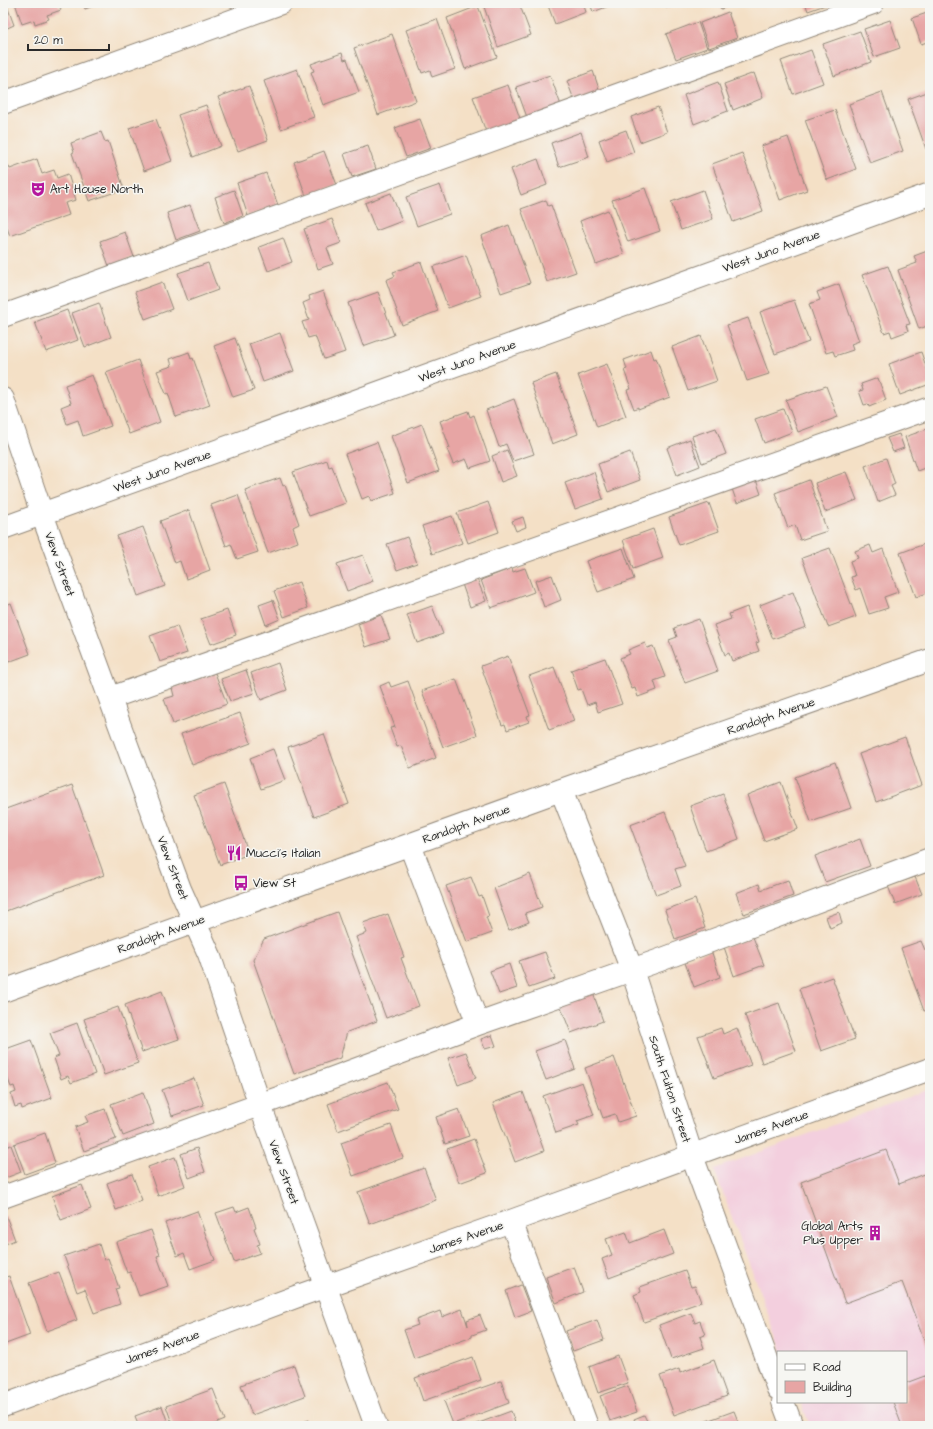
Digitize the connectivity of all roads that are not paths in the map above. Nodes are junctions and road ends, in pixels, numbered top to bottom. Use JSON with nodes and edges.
{"nodes":[{"id":1,"x":281,"y":3,"type":"edge"},
{"id":2,"x":873,"y":3,"type":"edge"},
{"id":3,"x":3,"y":102,"type":"edge"},
{"id":4,"x":930,"y":194,"type":"edge"},
{"id":5,"x":3,"y":316,"type":"edge"},
{"id":6,"x":3,"y":399,"type":"edge"},
{"id":7,"x":930,"y":408,"type":"edge"},
{"id":8,"x":42,"y":514,"type":"junction"},
{"id":9,"x":3,"y":528,"type":"edge"},
{"id":10,"x":930,"y":661,"type":"edge"},
{"id":11,"x":110,"y":698,"type":"junction"},
{"id":12,"x":561,"y":790,"type":"junction"},
{"id":13,"x":410,"y":844,"type":"junction"},
{"id":14,"x":930,"y":859,"type":"edge"},
{"id":15,"x":194,"y":922,"type":"junction"},
{"id":16,"x":632,"y":970,"type":"junction"},
{"id":17,"x":3,"y":991,"type":"edge"},
{"id":18,"x":478,"y":1024,"type":"junction"},
{"id":19,"x":930,"y":1069,"type":"edge"},
{"id":20,"x":260,"y":1104,"type":"junction"},
{"id":21,"x":692,"y":1156,"type":"junction"},
{"id":22,"x":3,"y":1197,"type":"edge"},
{"id":23,"x":512,"y":1222,"type":"junction"},
{"id":24,"x":326,"y":1286,"type":"junction"},
{"id":25,"x":777,"y":1386,"type":"edge"},
{"id":26,"x":783,"y":1403,"type":"edge"},
{"id":27,"x":3,"y":1406,"type":"edge"},
{"id":28,"x":376,"y":1426,"type":"edge"},
{"id":29,"x":587,"y":1426,"type":"edge"},
{"id":30,"x":792,"y":1426,"type":"edge"}],
"edges":[{"from":1,"to":3,"type":"street"},
{"from":2,"to":5,"type":"street"},
{"from":4,"to":8,"type":"street","name":"West Juno Avenue"},
{"from":6,"to":8,"type":"street","name":"View Street"},
{"from":7,"to":11,"type":"street"},
{"from":8,"to":9,"type":"street","name":"West Juno Avenue"},
{"from":8,"to":11,"type":"street","name":"View Street"},
{"from":10,"to":12,"type":"street","name":"Randolph Avenue"},
{"from":11,"to":15,"type":"street","name":"View Street"},
{"from":12,"to":13,"type":"street","name":"Randolph Avenue"},
{"from":12,"to":16,"type":"street","name":"South Fulton Street"},
{"from":13,"to":15,"type":"street","name":"Randolph Avenue"},
{"from":13,"to":18,"type":"street"},
{"from":14,"to":16,"type":"street"},
{"from":15,"to":17,"type":"street","name":"Randolph Avenue"},
{"from":15,"to":20,"type":"street","name":"View Street"},
{"from":16,"to":18,"type":"street"},
{"from":16,"to":21,"type":"street","name":"South Fulton Street"},
{"from":18,"to":20,"type":"street"},
{"from":19,"to":21,"type":"street","name":"James Avenue"},
{"from":20,"to":22,"type":"street"},
{"from":20,"to":24,"type":"street","name":"View Street"},
{"from":21,"to":23,"type":"street","name":"James Avenue"},
{"from":21,"to":25,"type":"street","name":"South Fulton Street"},
{"from":23,"to":24,"type":"street","name":"James Avenue"},
{"from":23,"to":29,"type":"street"},
{"from":24,"to":27,"type":"street","name":"James Avenue"},
{"from":24,"to":28,"type":"street","name":"View Street"},
{"from":26,"to":30,"type":"street"}]}
